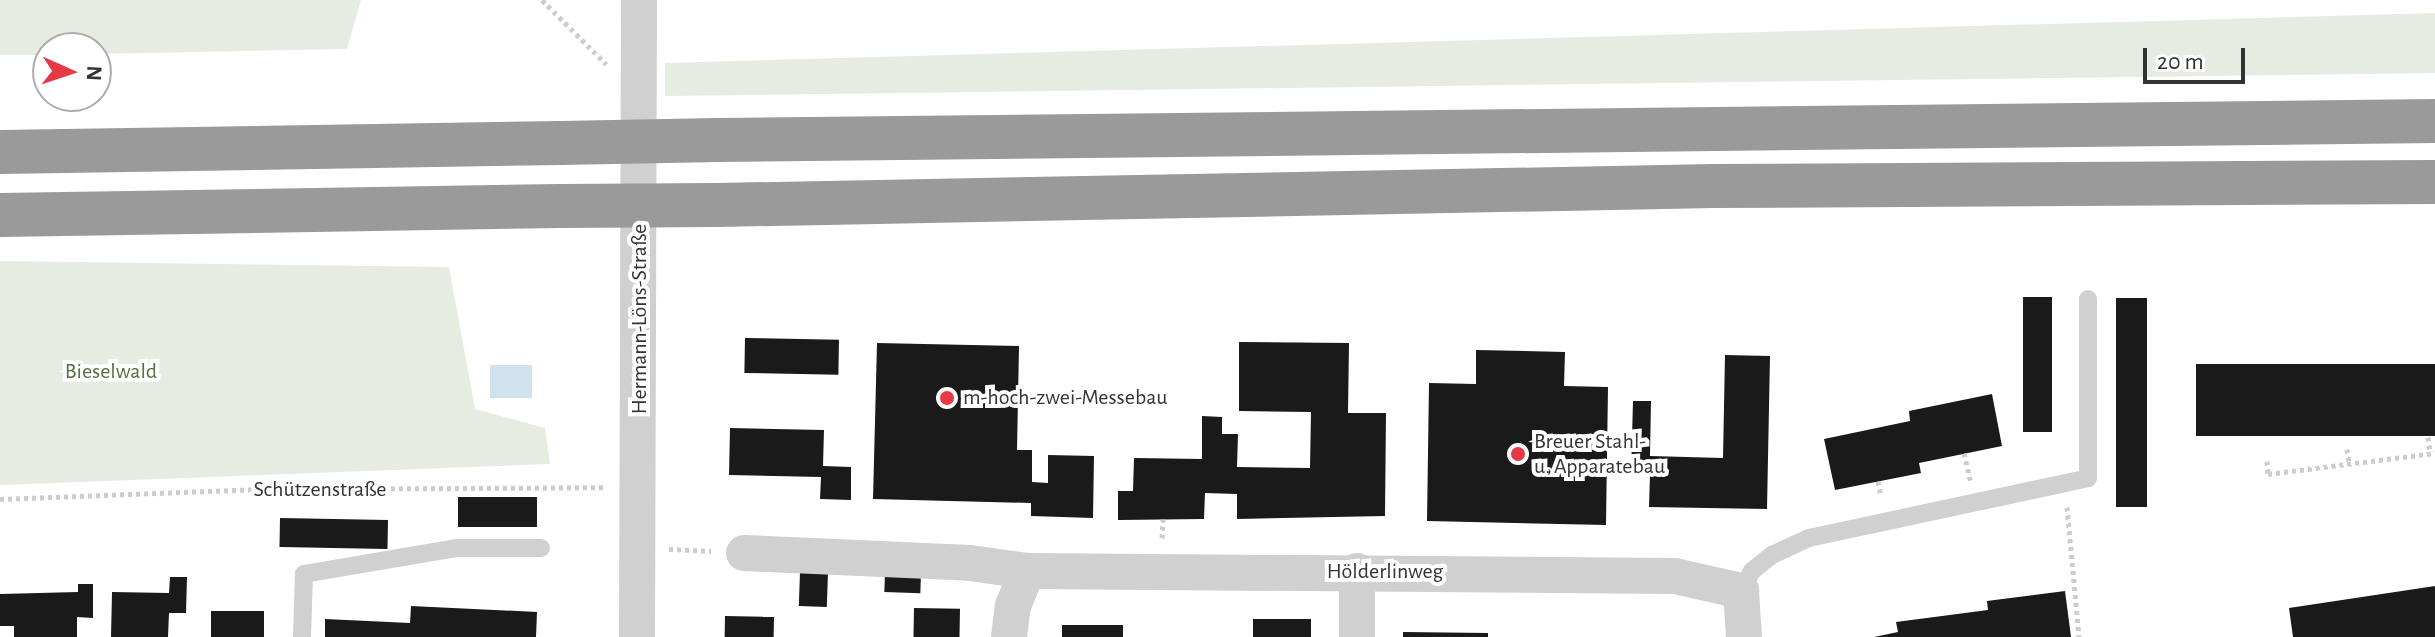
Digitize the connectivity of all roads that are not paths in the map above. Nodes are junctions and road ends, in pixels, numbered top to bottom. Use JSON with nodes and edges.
{"nodes":[{"id":1,"x":639,"y":0,"type":"edge"},
{"id":2,"x":2435,"y":121,"type":"edge"},
{"id":3,"x":0,"y":152,"type":"edge"},
{"id":4,"x":2435,"y":182,"type":"edge"},
{"id":5,"x":0,"y":215,"type":"edge"},
{"id":6,"x":2088,"y":299,"type":"dead end"},
{"id":7,"x":541,"y":548,"type":"dead end"},
{"id":8,"x":744,"y":553,"type":"dead end"},
{"id":9,"x":1027,"y":571,"type":"junction"},
{"id":10,"x":1357,"y":571,"type":"junction"},
{"id":11,"x":1741,"y":591,"type":"junction"},
{"id":12,"x":302,"y":637,"type":"edge"},
{"id":13,"x":637,"y":637,"type":"edge"},
{"id":14,"x":1009,"y":637,"type":"edge"},
{"id":15,"x":1357,"y":637,"type":"edge"},
{"id":16,"x":1744,"y":637,"type":"edge"}],
"edges":[{"from":1,"to":13,"type":"street","name":"Hermann-Löns-Straße"},
{"from":2,"to":3,"type":"highway","bridge":true},
{"from":4,"to":5,"type":"highway","bridge":true},
{"from":6,"to":11,"type":"lane"},
{"from":7,"to":12,"type":"lane"},
{"from":8,"to":9,"type":"street","name":"Hölderlinweg"},
{"from":9,"to":10,"type":"street","name":"Hölderlinweg"},
{"from":9,"to":14,"type":"street"},
{"from":10,"to":11,"type":"street","name":"Hölderlinweg"},
{"from":10,"to":15,"type":"street"},
{"from":11,"to":16,"type":"street"}]}
